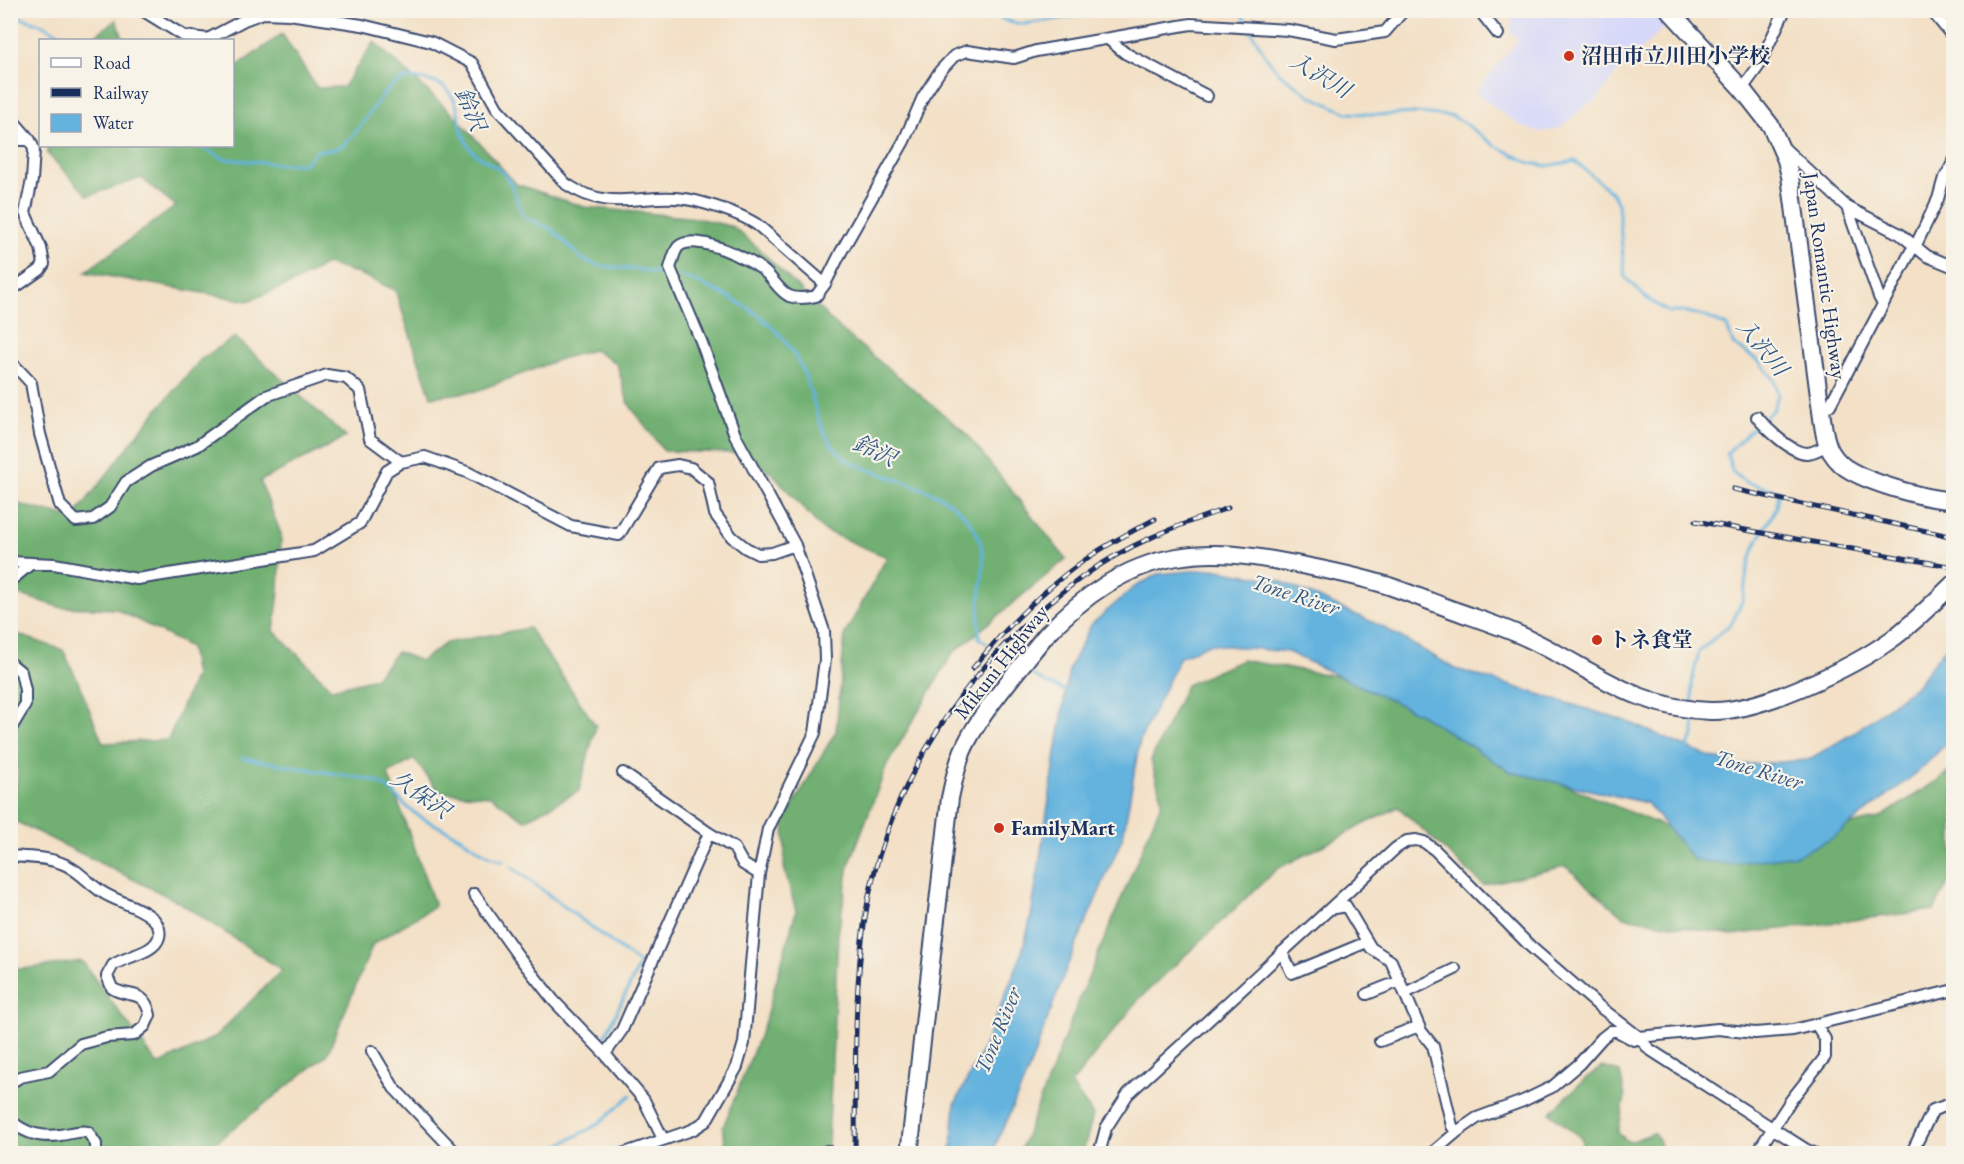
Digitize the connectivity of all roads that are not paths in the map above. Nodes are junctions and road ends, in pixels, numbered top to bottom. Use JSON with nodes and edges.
{"nodes":[{"id":1,"x":142,"y":10,"type":"edge"},
{"id":2,"x":1404,"y":10,"type":"edge"},
{"id":3,"x":1479,"y":10,"type":"edge"},
{"id":4,"x":1669,"y":10,"type":"edge"},
{"id":5,"x":1785,"y":10,"type":"edge"},
{"id":6,"x":1931,"y":10,"type":"edge"},
{"id":7,"x":1498,"y":34,"type":"dead end"},
{"id":8,"x":1953,"y":38,"type":"edge"},
{"id":9,"x":1108,"y":39,"type":"junction"},
{"id":10,"x":1742,"y":89,"type":"junction"},
{"id":11,"x":1207,"y":96,"type":"dead end"},
{"id":12,"x":10,"y":117,"type":"edge"},
{"id":13,"x":10,"y":140,"type":"edge"},
{"id":14,"x":30,"y":140,"type":"junction"},
{"id":15,"x":1780,"y":145,"type":"junction"},
{"id":16,"x":1953,"y":161,"type":"edge"},
{"id":17,"x":1847,"y":207,"type":"junction"},
{"id":18,"x":1915,"y":246,"type":"junction"},
{"id":19,"x":1953,"y":267,"type":"edge"},
{"id":20,"x":825,"y":284,"type":"junction"},
{"id":21,"x":10,"y":291,"type":"edge"},
{"id":22,"x":1883,"y":304,"type":"junction"},
{"id":23,"x":10,"y":364,"type":"edge"},
{"id":24,"x":1821,"y":411,"type":"junction"},
{"id":25,"x":1757,"y":417,"type":"dead end"},
{"id":26,"x":1828,"y":445,"type":"junction"},
{"id":27,"x":401,"y":462,"type":"junction"},
{"id":28,"x":1953,"y":500,"type":"edge"},
{"id":29,"x":795,"y":545,"type":"junction"},
{"id":30,"x":10,"y":562,"type":"edge"},
{"id":31,"x":32,"y":563,"type":"junction"},
{"id":32,"x":10,"y":581,"type":"edge"},
{"id":33,"x":1953,"y":583,"type":"edge"},
{"id":34,"x":10,"y":663,"type":"edge"},
{"id":35,"x":10,"y":730,"type":"edge"},
{"id":36,"x":623,"y":773,"type":"dead end"},
{"id":37,"x":709,"y":833,"type":"junction"},
{"id":38,"x":10,"y":856,"type":"edge"},
{"id":39,"x":759,"y":874,"type":"junction"},
{"id":40,"x":474,"y":894,"type":"dead end"},
{"id":41,"x":1327,"y":910,"type":"junction"},
{"id":42,"x":1367,"y":942,"type":"junction"},
{"id":43,"x":1282,"y":951,"type":"junction"},
{"id":44,"x":1455,"y":969,"type":"dead end"},
{"id":45,"x":1400,"y":981,"type":"junction"},
{"id":46,"x":1953,"y":990,"type":"edge"},
{"id":47,"x":1405,"y":993,"type":"junction"},
{"id":48,"x":1367,"y":994,"type":"dead end"},
{"id":49,"x":1816,"y":1024,"type":"junction"},
{"id":50,"x":1419,"y":1026,"type":"junction"},
{"id":51,"x":1639,"y":1037,"type":"junction"},
{"id":52,"x":1380,"y":1041,"type":"dead end"},
{"id":53,"x":372,"y":1051,"type":"dead end"},
{"id":54,"x":605,"y":1054,"type":"junction"},
{"id":55,"x":10,"y":1083,"type":"edge"},
{"id":56,"x":1953,"y":1103,"type":"edge"},
{"id":57,"x":10,"y":1120,"type":"edge"},
{"id":58,"x":1773,"y":1129,"type":"junction"},
{"id":59,"x":1456,"y":1132,"type":"junction"},
{"id":60,"x":663,"y":1139,"type":"junction"},
{"id":61,"x":96,"y":1154,"type":"edge"},
{"id":62,"x":457,"y":1154,"type":"edge"},
{"id":63,"x":622,"y":1154,"type":"edge"},
{"id":64,"x":909,"y":1154,"type":"edge"},
{"id":65,"x":1099,"y":1154,"type":"edge"},
{"id":66,"x":1431,"y":1154,"type":"edge"},
{"id":67,"x":1756,"y":1154,"type":"edge"},
{"id":68,"x":1816,"y":1154,"type":"edge"},
{"id":69,"x":1911,"y":1154,"type":"edge"}],
"edges":[{"from":1,"to":20,"type":"street"},
{"from":2,"to":9,"type":"street"},
{"from":3,"to":7,"type":"street"},
{"from":4,"to":10,"type":"highway","name":"Japan Romantic Highway"},
{"from":5,"to":10,"type":"street"},
{"from":6,"to":8,"type":"street"},
{"from":9,"to":11,"type":"street"},
{"from":9,"to":20,"type":"street"},
{"from":10,"to":15,"type":"highway","name":"Japan Romantic Highway"},
{"from":12,"to":14,"type":"street"},
{"from":13,"to":14,"type":"street"},
{"from":14,"to":21,"type":"street"},
{"from":15,"to":17,"type":"street"},
{"from":15,"to":24,"type":"highway","name":"Japan Romantic Highway"},
{"from":16,"to":18,"type":"street"},
{"from":17,"to":18,"type":"street"},
{"from":17,"to":22,"type":"street"},
{"from":18,"to":19,"type":"street"},
{"from":18,"to":22,"type":"street"},
{"from":20,"to":29,"type":"street"},
{"from":22,"to":24,"type":"street"},
{"from":23,"to":27,"type":"street"},
{"from":24,"to":26,"type":"highway","name":"Japan Romantic Highway"},
{"from":25,"to":26,"type":"street"},
{"from":26,"to":28,"type":"highway","name":"Japan Romantic Highway"},
{"from":27,"to":29,"type":"street"},
{"from":27,"to":31,"type":"street"},
{"from":29,"to":39,"type":"street"},
{"from":30,"to":31,"type":"street"},
{"from":31,"to":32,"type":"street"},
{"from":33,"to":64,"type":"highway","name":"Mikuni Highway"},
{"from":34,"to":35,"type":"street"},
{"from":36,"to":37,"type":"street"},
{"from":37,"to":39,"type":"street"},
{"from":37,"to":54,"type":"street"},
{"from":38,"to":55,"type":"street"},
{"from":39,"to":60,"type":"street"},
{"from":40,"to":54,"type":"street"},
{"from":41,"to":42,"type":"street"},
{"from":41,"to":43,"type":"street"},
{"from":41,"to":51,"type":"street"},
{"from":42,"to":43,"type":"street"},
{"from":42,"to":45,"type":"street"},
{"from":43,"to":65,"type":"street"},
{"from":44,"to":47,"type":"street"},
{"from":45,"to":47,"type":"street"},
{"from":45,"to":48,"type":"street"},
{"from":46,"to":49,"type":"street"},
{"from":47,"to":50,"type":"street"},
{"from":49,"to":51,"type":"street"},
{"from":49,"to":58,"type":"street"},
{"from":50,"to":52,"type":"street"},
{"from":50,"to":59,"type":"street"},
{"from":51,"to":58,"type":"street"},
{"from":51,"to":59,"type":"street"},
{"from":53,"to":62,"type":"street"},
{"from":54,"to":60,"type":"street"},
{"from":56,"to":69,"type":"street"},
{"from":57,"to":61,"type":"street"},
{"from":58,"to":67,"type":"street"},
{"from":58,"to":68,"type":"street"},
{"from":59,"to":66,"type":"street"},
{"from":60,"to":63,"type":"street"}]}
